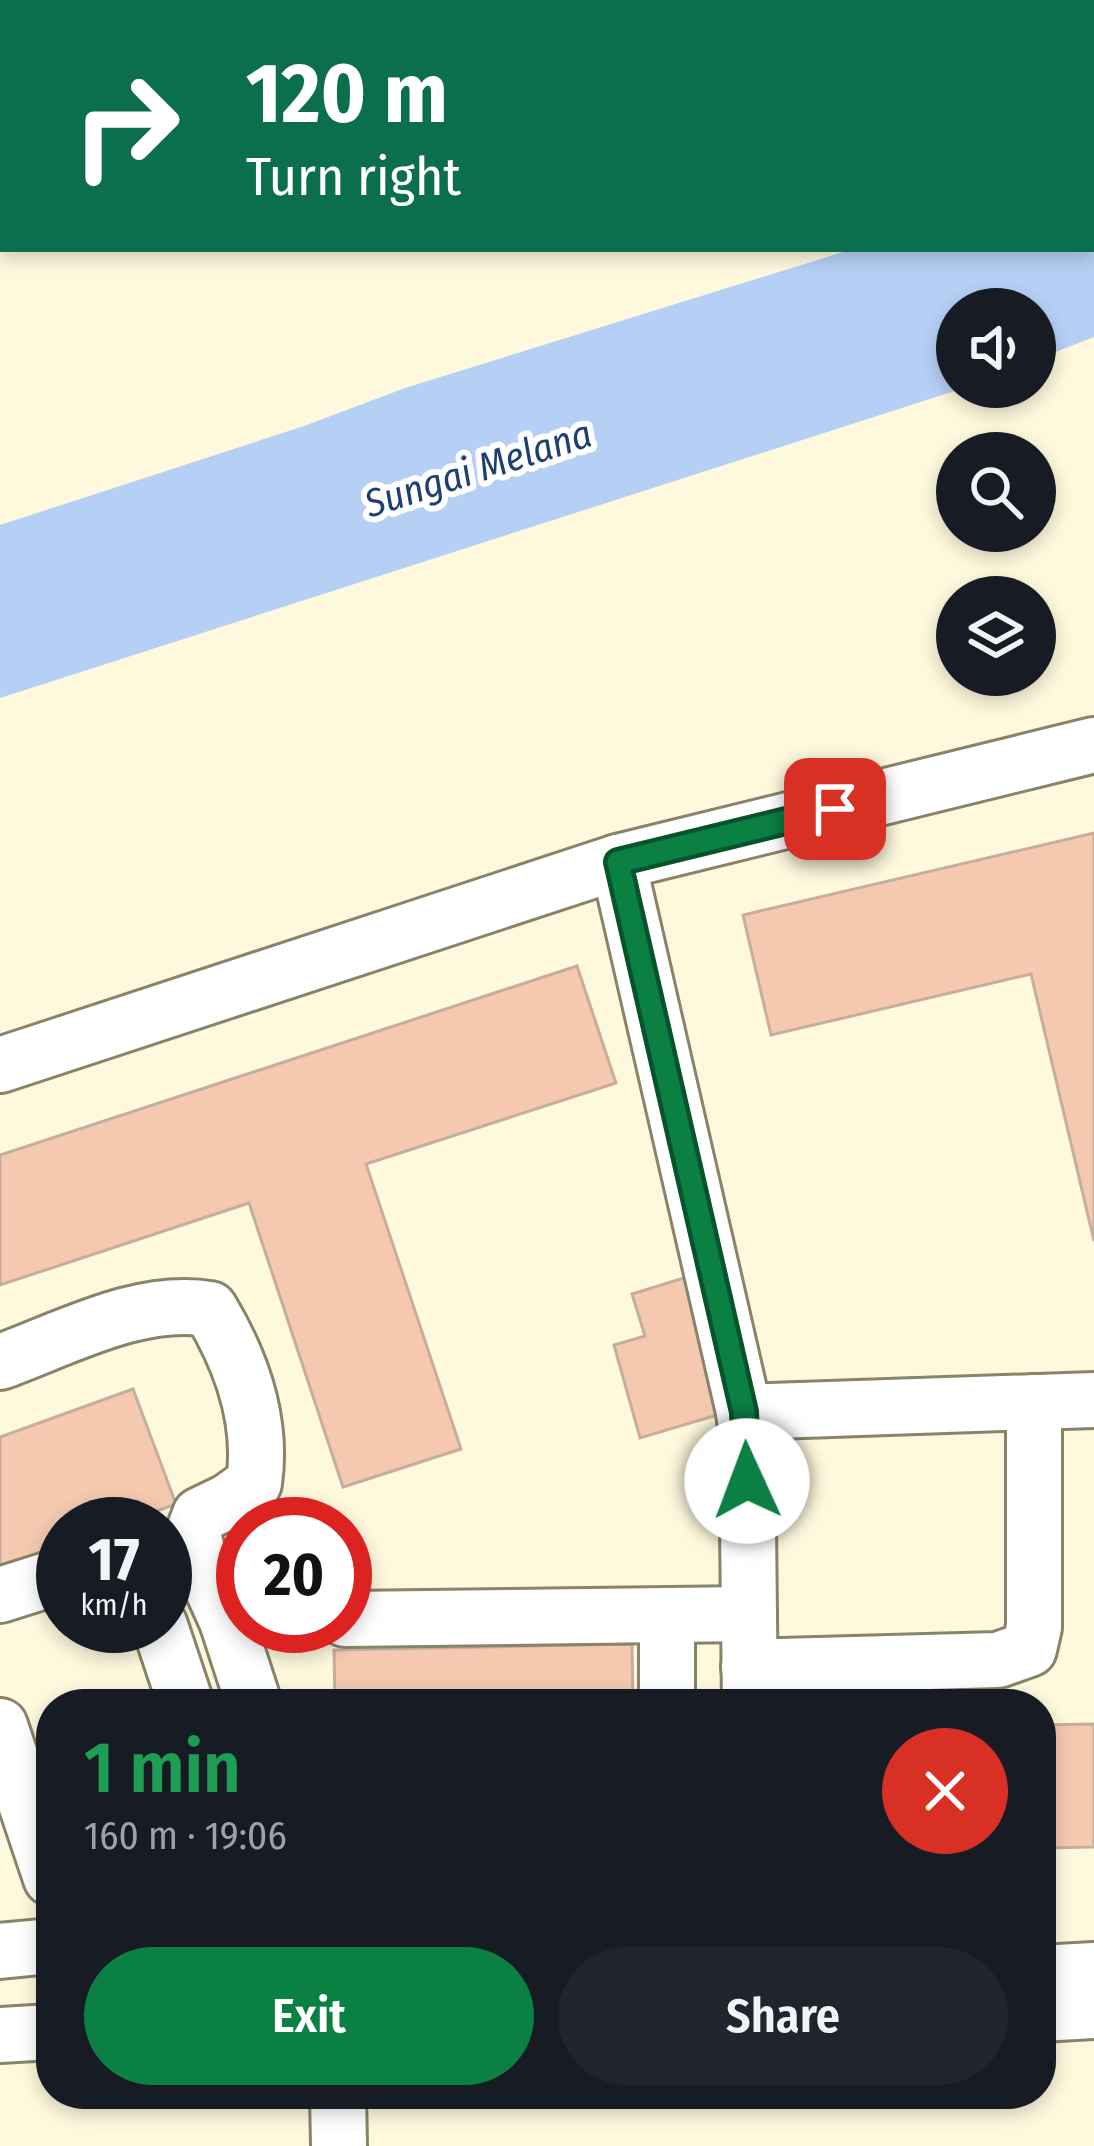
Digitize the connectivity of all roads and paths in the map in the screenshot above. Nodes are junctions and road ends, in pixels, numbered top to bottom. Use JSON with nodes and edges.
{"nodes":[{"id":1,"x":1094,"y":745,"type":"edge"},
{"id":2,"x":618,"y":862,"type":"junction"},
{"id":3,"x":0,"y":1065,"type":"edge"},
{"id":4,"x":0,"y":1362,"type":"edge"},
{"id":5,"x":1094,"y":1400,"type":"edge"},
{"id":6,"x":1034,"y":1402,"type":"junction"},
{"id":7,"x":744,"y":1412,"type":"junction"},
{"id":8,"x":192,"y":1524,"type":"edge"},
{"id":9,"x":192,"y":1552,"type":"edge"},
{"id":10,"x":36,"y":1584,"type":"edge"},
{"id":11,"x":216,"y":1588,"type":"edge"},
{"id":12,"x":0,"y":1595,"type":"edge"},
{"id":13,"x":667,"y":1615,"type":"junction"},
{"id":14,"x":372,"y":1619,"type":"edge"},
{"id":15,"x":169,"y":1653,"type":"edge"},
{"id":16,"x":242,"y":1653,"type":"edge"},
{"id":17,"x":749,"y":1662,"type":"edge"},
{"id":18,"x":181,"y":1689,"type":"edge"},
{"id":19,"x":251,"y":1689,"type":"edge"},
{"id":20,"x":668,"y":1689,"type":"edge"},
{"id":21,"x":0,"y":1726,"type":"edge"},
{"id":22,"x":36,"y":1833,"type":"edge"},
{"id":23,"x":36,"y":1947,"type":"edge"},
{"id":24,"x":0,"y":1951,"type":"edge"},
{"id":25,"x":1094,"y":1970,"type":"edge"},
{"id":26,"x":1056,"y":1972,"type":"edge"},
{"id":27,"x":1094,"y":2011,"type":"edge"},
{"id":28,"x":1056,"y":2013,"type":"edge"},
{"id":29,"x":36,"y":2033,"type":"edge"},
{"id":30,"x":0,"y":2035,"type":"edge"},
{"id":31,"x":36,"y":2069,"type":"edge"},
{"id":32,"x":0,"y":2071,"type":"edge"},
{"id":33,"x":338,"y":2109,"type":"edge"},
{"id":34,"x":339,"y":2146,"type":"edge"}],
"edges":[{"from":1,"to":2,"type":"street"},
{"from":2,"to":3,"type":"street"},
{"from":2,"to":7,"type":"street"},
{"from":4,"to":8,"type":"street"},
{"from":5,"to":6,"type":"street"},
{"from":6,"to":7,"type":"street"},
{"from":6,"to":17,"type":"street"},
{"from":7,"to":17,"type":"street"},
{"from":9,"to":11,"type":"street"},
{"from":10,"to":12,"type":"street"},
{"from":13,"to":14,"type":"street"},
{"from":13,"to":17,"type":"street"},
{"from":13,"to":20,"type":"street"},
{"from":15,"to":18,"type":"street"},
{"from":16,"to":19,"type":"street"},
{"from":21,"to":22,"type":"street"},
{"from":23,"to":24,"type":"street"},
{"from":25,"to":26,"type":"street"},
{"from":27,"to":28,"type":"street"},
{"from":29,"to":30,"type":"street"},
{"from":31,"to":32,"type":"street"},
{"from":33,"to":34,"type":"street"}]}
